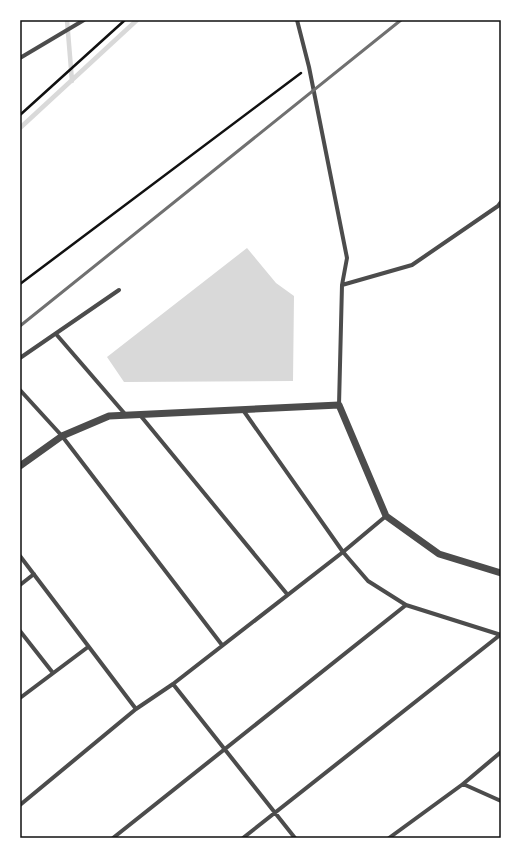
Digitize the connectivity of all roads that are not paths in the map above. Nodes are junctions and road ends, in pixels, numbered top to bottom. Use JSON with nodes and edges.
{"nodes":[{"id":1,"x":84,"y":20,"type":"edge"},
{"id":2,"x":297,"y":20,"type":"edge"},
{"id":3,"x":20,"y":58,"type":"edge"},
{"id":4,"x":501,"y":202,"type":"edge"},
{"id":5,"x":342,"y":285,"type":"junction"},
{"id":6,"x":119,"y":290,"type":"dead end"},
{"id":7,"x":56,"y":334,"type":"junction"},
{"id":8,"x":20,"y":358,"type":"edge"},
{"id":9,"x":20,"y":390,"type":"edge"},
{"id":10,"x":339,"y":405,"type":"junction"},
{"id":11,"x":243,"y":410,"type":"junction"},
{"id":12,"x":139,"y":413,"type":"junction"},
{"id":13,"x":125,"y":414,"type":"junction"},
{"id":14,"x":62,"y":436,"type":"junction"},
{"id":15,"x":20,"y":466,"type":"edge"},
{"id":16,"x":386,"y":516,"type":"junction"},
{"id":17,"x":343,"y":552,"type":"junction"},
{"id":18,"x":20,"y":556,"type":"edge"},
{"id":19,"x":501,"y":573,"type":"edge"},
{"id":20,"x":34,"y":574,"type":"junction"},
{"id":21,"x":20,"y":585,"type":"edge"},
{"id":22,"x":287,"y":594,"type":"junction"},
{"id":23,"x":406,"y":605,"type":"junction"},
{"id":24,"x":20,"y":631,"type":"edge"},
{"id":25,"x":500,"y":635,"type":"edge"},
{"id":26,"x":222,"y":645,"type":"junction"},
{"id":27,"x":88,"y":647,"type":"junction"},
{"id":28,"x":53,"y":673,"type":"junction"},
{"id":29,"x":173,"y":684,"type":"junction"},
{"id":30,"x":20,"y":698,"type":"edge"},
{"id":31,"x":136,"y":709,"type":"junction"},
{"id":32,"x":224,"y":749,"type":"junction"},
{"id":33,"x":501,"y":752,"type":"edge"},
{"id":34,"x":463,"y":784,"type":"junction"},
{"id":35,"x":501,"y":802,"type":"edge"},
{"id":36,"x":20,"y":805,"type":"edge"},
{"id":37,"x":275,"y":813,"type":"junction"},
{"id":38,"x":113,"y":838,"type":"edge"},
{"id":39,"x":243,"y":838,"type":"edge"},
{"id":40,"x":295,"y":838,"type":"edge"},
{"id":41,"x":389,"y":838,"type":"edge"}],
"edges":[{"from":1,"to":3,"type":"street"},
{"from":2,"to":5,"type":"street"},
{"from":4,"to":5,"type":"street"},
{"from":5,"to":10,"type":"street"},
{"from":6,"to":7,"type":"street"},
{"from":7,"to":8,"type":"street"},
{"from":7,"to":13,"type":"street"},
{"from":9,"to":14,"type":"street"},
{"from":10,"to":11,"type":"street"},
{"from":10,"to":16,"type":"street"},
{"from":11,"to":12,"type":"street"},
{"from":11,"to":17,"type":"street"},
{"from":12,"to":13,"type":"street"},
{"from":12,"to":22,"type":"street"},
{"from":13,"to":14,"type":"street"},
{"from":14,"to":15,"type":"street"},
{"from":14,"to":26,"type":"street"},
{"from":16,"to":17,"type":"street"},
{"from":16,"to":19,"type":"street"},
{"from":17,"to":22,"type":"street"},
{"from":17,"to":23,"type":"street"},
{"from":18,"to":20,"type":"street"},
{"from":20,"to":21,"type":"street"},
{"from":20,"to":27,"type":"street"},
{"from":22,"to":26,"type":"street"},
{"from":23,"to":25,"type":"street"},
{"from":23,"to":32,"type":"street"},
{"from":24,"to":28,"type":"street"},
{"from":25,"to":37,"type":"street"},
{"from":26,"to":29,"type":"street"},
{"from":27,"to":28,"type":"street"},
{"from":27,"to":31,"type":"street"},
{"from":28,"to":30,"type":"street"},
{"from":29,"to":31,"type":"street"},
{"from":29,"to":32,"type":"street"},
{"from":31,"to":36,"type":"street"},
{"from":32,"to":37,"type":"street"},
{"from":32,"to":38,"type":"street"},
{"from":33,"to":34,"type":"street"},
{"from":34,"to":35,"type":"street"},
{"from":34,"to":41,"type":"street"},
{"from":37,"to":39,"type":"street"},
{"from":37,"to":40,"type":"street"}]}
